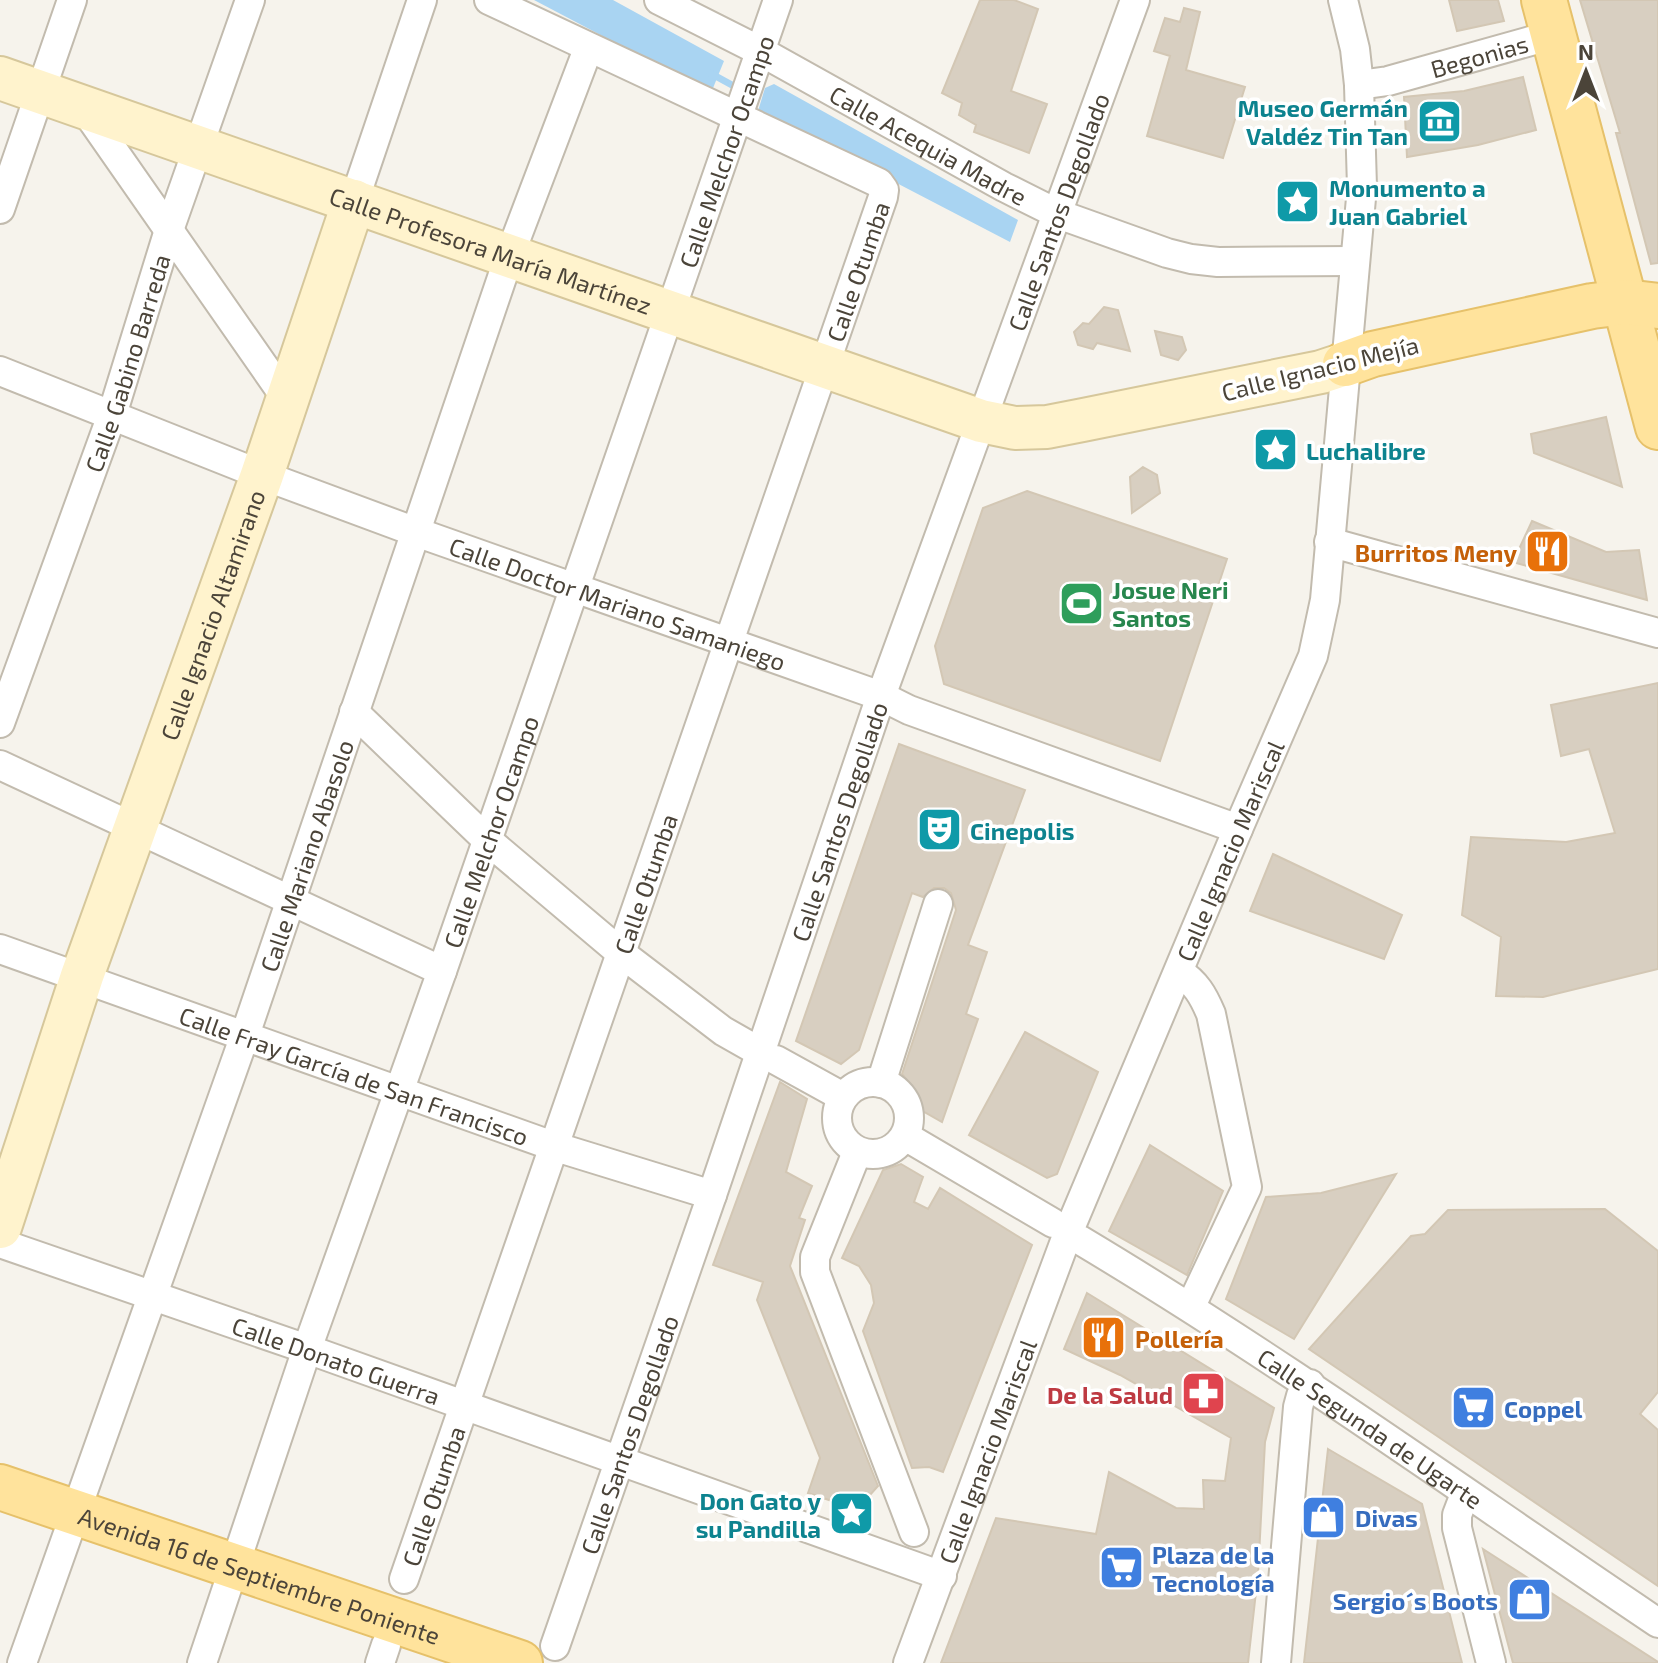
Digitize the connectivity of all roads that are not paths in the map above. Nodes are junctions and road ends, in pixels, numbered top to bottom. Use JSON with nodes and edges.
{"nodes":[{"id":1,"x":72,"y":0,"type":"edge"},
{"id":2,"x":250,"y":0,"type":"edge"},
{"id":3,"x":422,"y":0,"type":"edge"},
{"id":4,"x":489,"y":0,"type":"edge"},
{"id":5,"x":659,"y":0,"type":"edge"},
{"id":6,"x":778,"y":0,"type":"edge"},
{"id":7,"x":1135,"y":0,"type":"edge"},
{"id":8,"x":1343,"y":0,"type":"edge"},
{"id":9,"x":1548,"y":17,"type":"edge"},
{"id":10,"x":588,"y":49,"type":"junction"},
{"id":11,"x":757,"y":60,"type":"junction"},
{"id":12,"x":0,"y":78,"type":"edge"},
{"id":13,"x":1359,"y":85,"type":"junction"},
{"id":14,"x":39,"y":92,"type":"junction"},
{"id":15,"x":83,"y":107,"type":"junction"},
{"id":16,"x":739,"y":113,"type":"junction"},
{"id":17,"x":198,"y":147,"type":"junction"},
{"id":18,"x":354,"y":201,"type":"junction"},
{"id":19,"x":0,"y":209,"type":"edge"},
{"id":20,"x":1058,"y":214,"type":"junction"},
{"id":21,"x":169,"y":230,"type":"junction"},
{"id":22,"x":509,"y":257,"type":"junction"},
{"id":23,"x":1354,"y":261,"type":"junction"},
{"id":24,"x":1641,"y":304,"type":"edge"},
{"id":25,"x":670,"y":313,"type":"junction"},
{"id":26,"x":1345,"y":364,"type":"junction"},
{"id":27,"x":826,"y":368,"type":"junction"},
{"id":28,"x":0,"y":371,"type":"edge"},
{"id":29,"x":288,"y":401,"type":"junction"},
{"id":30,"x":112,"y":415,"type":"junction"},
{"id":31,"x":981,"y":421,"type":"junction"},
{"id":32,"x":1658,"y":427,"type":"edge"},
{"id":33,"x":262,"y":475,"type":"junction"},
{"id":34,"x":416,"y":532,"type":"junction"},
{"id":35,"x":1329,"y":542,"type":"junction"},
{"id":36,"x":573,"y":589,"type":"junction"},
{"id":37,"x":1658,"y":633,"type":"edge"},
{"id":38,"x":728,"y":643,"type":"junction"},
{"id":39,"x":881,"y":696,"type":"junction"},
{"id":40,"x":354,"y":712,"type":"junction"},
{"id":41,"x":0,"y":723,"type":"edge"},
{"id":42,"x":0,"y":765,"type":"edge"},
{"id":43,"x":137,"y":828,"type":"junction"},
{"id":44,"x":1238,"y":829,"type":"junction"},
{"id":45,"x":486,"y":839,"type":"junction"},
{"id":46,"x":290,"y":899,"type":"junction"},
{"id":47,"x":938,"y":904,"type":"dead end"},
{"id":48,"x":0,"y":949,"type":"edge"},
{"id":49,"x":621,"y":953,"type":"junction"},
{"id":50,"x":442,"y":971,"type":"junction"},
{"id":51,"x":1179,"y":972,"type":"junction"},
{"id":52,"x":82,"y":976,"type":"junction"},
{"id":53,"x":245,"y":1035,"type":"junction"},
{"id":54,"x":768,"y":1056,"type":"junction"},
{"id":55,"x":881,"y":1083,"type":"junction"},
{"id":56,"x":400,"y":1093,"type":"junction"},
{"id":57,"x":843,"y":1097,"type":"junction"},
{"id":58,"x":905,"y":1136,"type":"junction"},
{"id":59,"x":556,"y":1147,"type":"junction"},
{"id":60,"x":857,"y":1152,"type":"junction"},
{"id":61,"x":712,"y":1195,"type":"junction"},
{"id":62,"x":1053,"y":1223,"type":"dead end"},
{"id":63,"x":0,"y":1227,"type":"edge"},
{"id":64,"x":1080,"y":1240,"type":"dead end"},
{"id":65,"x":0,"y":1243,"type":"edge"},
{"id":66,"x":153,"y":1295,"type":"junction"},
{"id":67,"x":1191,"y":1306,"type":"junction"},
{"id":68,"x":307,"y":1349,"type":"junction"},
{"id":69,"x":1310,"y":1384,"type":"junction"},
{"id":70,"x":463,"y":1407,"type":"junction"},
{"id":71,"x":621,"y":1460,"type":"junction"},
{"id":72,"x":0,"y":1487,"type":"edge"},
{"id":73,"x":1465,"y":1494,"type":"junction"},
{"id":74,"x":75,"y":1512,"type":"junction"},
{"id":75,"x":914,"y":1532,"type":"dead end"},
{"id":76,"x":234,"y":1567,"type":"junction"},
{"id":77,"x":942,"y":1576,"type":"junction"},
{"id":78,"x":404,"y":1579,"type":"dead end"},
{"id":79,"x":1658,"y":1623,"type":"edge"},
{"id":80,"x":538,"y":1655,"type":"edge"},
{"id":81,"x":22,"y":1663,"type":"edge"},
{"id":82,"x":202,"y":1663,"type":"edge"},
{"id":83,"x":908,"y":1663,"type":"edge"},
{"id":84,"x":1276,"y":1663,"type":"edge"},
{"id":85,"x":1491,"y":1663,"type":"edge"}],
"edges":[{"from":1,"to":14,"type":"street"},
{"from":2,"to":17,"type":"street","name":"Calle Gabino Barreda"},
{"from":3,"to":18,"type":"street","name":"Calle Ignacio Altamirano"},
{"from":4,"to":10,"type":"street"},
{"from":5,"to":11,"type":"street","name":"Calle Acequia Madre"},
{"from":6,"to":11,"type":"street","name":"Calle Melchor Ocampo"},
{"from":7,"to":20,"type":"street","name":"Calle Santos Degollado"},
{"from":8,"to":13,"type":"street","name":"Calle Ignacio Mariscal"},
{"from":9,"to":13,"type":"street","name":"Begonias"},
{"from":9,"to":24,"type":"main road"},
{"from":10,"to":16,"type":"street"},
{"from":10,"to":22,"type":"street","name":"Calle Mariano Abasolo"},
{"from":11,"to":16,"type":"street","name":"Calle Melchor Ocampo"},
{"from":11,"to":20,"type":"street","name":"Calle Acequia Madre"},
{"from":12,"to":14,"type":"street","name":"Calle Profesora María Martínez"},
{"from":13,"to":23,"type":"street","name":"Calle Ignacio Mariscal"},
{"from":14,"to":15,"type":"street","name":"Calle Profesora María Martínez"},
{"from":14,"to":19,"type":"street"},
{"from":15,"to":17,"type":"street","name":"Calle Profesora María Martínez"},
{"from":15,"to":21,"type":"street"},
{"from":16,"to":25,"type":"street","name":"Calle Melchor Ocampo"},
{"from":16,"to":27,"type":"street","name":"Calle Otumba"},
{"from":17,"to":18,"type":"street","name":"Calle Profesora María Martínez"},
{"from":17,"to":21,"type":"street","name":"Calle Gabino Barreda"},
{"from":18,"to":22,"type":"street","name":"Calle Profesora María Martínez"},
{"from":18,"to":29,"type":"street","name":"Calle Ignacio Altamirano"},
{"from":20,"to":23,"type":"street","name":"Calle Acequia Madre"},
{"from":20,"to":31,"type":"street","name":"Calle Santos Degollado"},
{"from":21,"to":29,"type":"street"},
{"from":21,"to":30,"type":"street","name":"Calle Gabino Barreda"},
{"from":22,"to":25,"type":"street","name":"Calle Profesora María Martínez"},
{"from":22,"to":34,"type":"street","name":"Calle Mariano Abasolo"},
{"from":23,"to":26,"type":"street","name":"Calle Ignacio Mariscal"},
{"from":24,"to":26,"type":"main road","name":"Calle Ignacio Mejía"},
{"from":24,"to":32,"type":"main road"},
{"from":25,"to":27,"type":"street","name":"Calle Profesora María Martínez"},
{"from":25,"to":36,"type":"street","name":"Calle Melchor Ocampo"},
{"from":26,"to":31,"type":"street","name":"Calle Ignacio Mejía"},
{"from":26,"to":35,"type":"street","name":"Calle Ignacio Mariscal"},
{"from":27,"to":31,"type":"street","name":"Calle Profesora María Martínez"},
{"from":27,"to":38,"type":"street","name":"Calle Otumba"},
{"from":28,"to":30,"type":"street","name":"Calle Doctor Mariano Samaniego"},
{"from":29,"to":33,"type":"street","name":"Calle Ignacio Altamirano"},
{"from":30,"to":33,"type":"street","name":"Calle Doctor Mariano Samaniego"},
{"from":30,"to":41,"type":"street","name":"Calle Gabino Barreda"},
{"from":31,"to":39,"type":"street","name":"Calle Santos Degollado"},
{"from":33,"to":34,"type":"street","name":"Calle Doctor Mariano Samaniego"},
{"from":33,"to":43,"type":"street","name":"Calle Ignacio Altamirano"},
{"from":34,"to":36,"type":"street","name":"Calle Doctor Mariano Samaniego"},
{"from":34,"to":40,"type":"street","name":"Calle Mariano Abasolo"},
{"from":35,"to":37,"type":"street"},
{"from":35,"to":44,"type":"street","name":"Calle Ignacio Mariscal"},
{"from":36,"to":38,"type":"street","name":"Calle Doctor Mariano Samaniego"},
{"from":36,"to":45,"type":"street","name":"Calle Melchor Ocampo"},
{"from":38,"to":39,"type":"street","name":"Calle Doctor Mariano Samaniego"},
{"from":38,"to":49,"type":"street","name":"Calle Otumba"},
{"from":39,"to":44,"type":"street","name":"Calle Doctor Mariano Samaniego"},
{"from":39,"to":54,"type":"street","name":"Calle Santos Degollado"},
{"from":40,"to":45,"type":"street"},
{"from":40,"to":46,"type":"street","name":"Calle Mariano Abasolo"},
{"from":42,"to":43,"type":"street"},
{"from":43,"to":46,"type":"street"},
{"from":43,"to":52,"type":"street","name":"Calle Ignacio Altamirano"},
{"from":44,"to":51,"type":"street","name":"Calle Ignacio Mariscal"},
{"from":45,"to":49,"type":"street"},
{"from":45,"to":50,"type":"street","name":"Calle Melchor Ocampo"},
{"from":46,"to":50,"type":"street"},
{"from":46,"to":53,"type":"street","name":"Calle Mariano Abasolo"},
{"from":47,"to":55,"type":"street"},
{"from":48,"to":52,"type":"street","name":"Calle Fray García de San Francisco"},
{"from":49,"to":54,"type":"street"},
{"from":49,"to":59,"type":"street","name":"Calle Otumba"},
{"from":50,"to":56,"type":"street","name":"Calle Melchor Ocampo"},
{"from":51,"to":67,"type":"street"},
{"from":51,"to":77,"type":"street","name":"Calle Ignacio Mariscal"},
{"from":52,"to":53,"type":"street","name":"Calle Fray García de San Francisco"},
{"from":52,"to":63,"type":"street","name":"Calle Ignacio Altamirano"},
{"from":53,"to":56,"type":"street","name":"Calle Fray García de San Francisco"},
{"from":53,"to":66,"type":"street","name":"Calle Mariano Abasolo"},
{"from":54,"to":57,"type":"street"},
{"from":54,"to":61,"type":"street","name":"Calle Santos Degollado"},
{"from":55,"to":57,"type":"street"},
{"from":55,"to":58,"type":"street"},
{"from":56,"to":59,"type":"street","name":"Calle Fray García de San Francisco"},
{"from":56,"to":68,"type":"street","name":"Calle Melchor Ocampo"},
{"from":57,"to":60,"type":"street"},
{"from":58,"to":60,"type":"street"},
{"from":58,"to":62,"type":"street"},
{"from":59,"to":61,"type":"street","name":"Calle Fray García de San Francisco"},
{"from":59,"to":70,"type":"street","name":"Calle Otumba"},
{"from":60,"to":75,"type":"street"},
{"from":61,"to":71,"type":"street","name":"Calle Santos Degollado"},
{"from":64,"to":67,"type":"street","name":"Calle Segunda de Ugarte"},
{"from":65,"to":66,"type":"street","name":"Calle Donato Guerra"},
{"from":66,"to":68,"type":"street","name":"Calle Donato Guerra"},
{"from":66,"to":74,"type":"street","name":"Calle Mariano Abasolo"},
{"from":67,"to":69,"type":"street","name":"Calle Segunda de Ugarte"},
{"from":68,"to":70,"type":"street","name":"Calle Donato Guerra"},
{"from":68,"to":76,"type":"street","name":"Calle Melchor Ocampo"},
{"from":69,"to":73,"type":"street","name":"Calle Segunda de Ugarte"},
{"from":69,"to":84,"type":"street"},
{"from":70,"to":71,"type":"street","name":"Calle Donato Guerra"},
{"from":70,"to":78,"type":"street","name":"Calle Otumba"},
{"from":71,"to":77,"type":"street","name":"Calle Donato Guerra"},
{"from":71,"to":80,"type":"street","name":"Calle Santos Degollado"},
{"from":72,"to":74,"type":"main road","name":"Avenida 16 de Septiembre Poniente"},
{"from":73,"to":79,"type":"street","name":"Calle Segunda de Ugarte"},
{"from":73,"to":85,"type":"street"},
{"from":74,"to":76,"type":"main road","name":"Avenida 16 de Septiembre Poniente"},
{"from":74,"to":81,"type":"street","name":"Calle Mariano Abasolo"},
{"from":76,"to":80,"type":"main road","name":"Avenida 16 de Septiembre Poniente"},
{"from":76,"to":82,"type":"street","name":"Calle Melchor Ocampo"},
{"from":77,"to":83,"type":"street","name":"Calle Ignacio Mariscal"}]}
